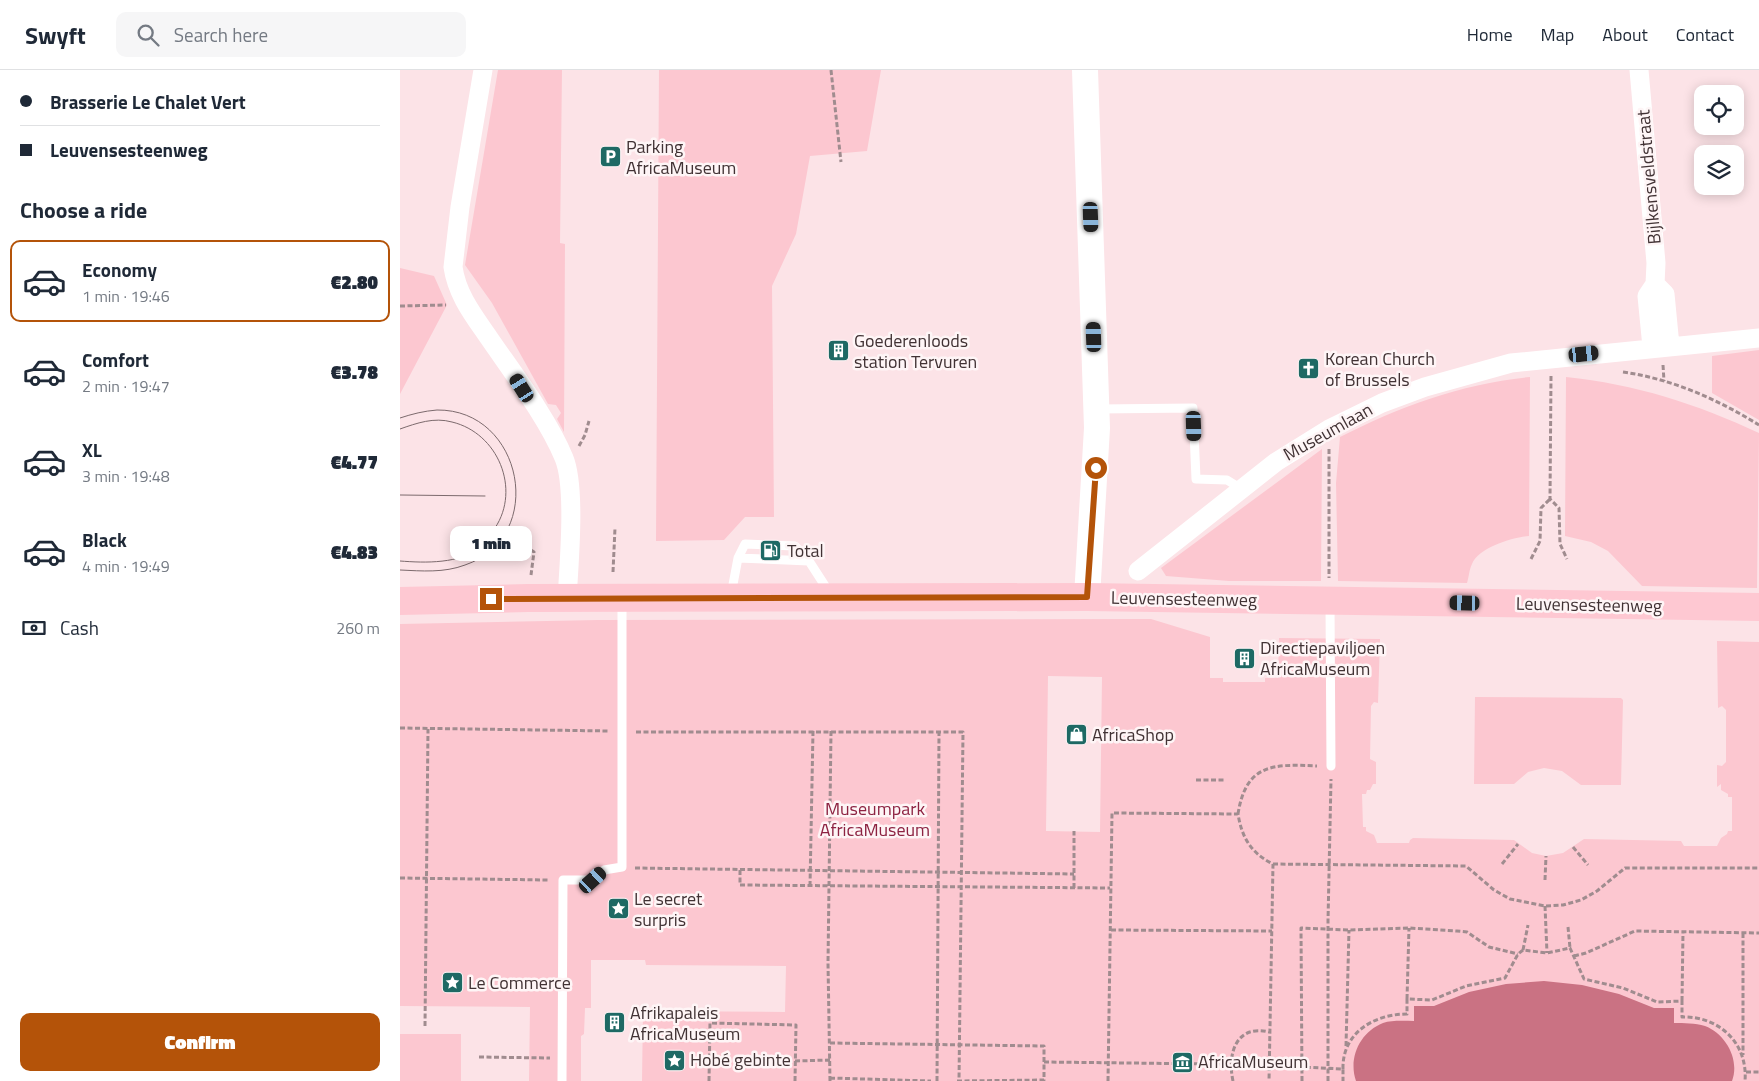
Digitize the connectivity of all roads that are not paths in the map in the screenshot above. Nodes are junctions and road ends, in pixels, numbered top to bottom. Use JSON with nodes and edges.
{"nodes":[{"id":1,"x":483,"y":70,"type":"edge"},
{"id":2,"x":1085,"y":70,"type":"edge"},
{"id":3,"x":1639,"y":70,"type":"edge"},
{"id":4,"x":1759,"y":338,"type":"edge"},
{"id":5,"x":1661,"y":347,"type":"junction"},
{"id":6,"x":1096,"y":409,"type":"junction"},
{"id":7,"x":1240,"y":488,"type":"junction"},
{"id":8,"x":738,"y":558,"type":"junction"},
{"id":9,"x":809,"y":561,"type":"junction"},
{"id":10,"x":1138,"y":571,"type":"dead end"},
{"id":11,"x":1087,"y":597,"type":"junction"},
{"id":12,"x":567,"y":598,"type":"junction"},
{"id":13,"x":622,"y":598,"type":"junction"},
{"id":14,"x":731,"y":598,"type":"junction"},
{"id":15,"x":834,"y":599,"type":"junction"},
{"id":16,"x":400,"y":601,"type":"edge"},
{"id":17,"x":1330,"y":601,"type":"junction"},
{"id":18,"x":1759,"y":607,"type":"edge"},
{"id":19,"x":1330,"y":766,"type":"road end"},
{"id":20,"x":562,"y":1081,"type":"edge"}],
"edges":[{"from":1,"to":12,"type":"street"},
{"from":2,"to":6,"type":"street"},
{"from":3,"to":5,"type":"street","name":"Bijlkensveldstraat"},
{"from":4,"to":5,"type":"street","name":"Museumlaan"},
{"from":5,"to":7,"type":"street","name":"Museumlaan"},
{"from":6,"to":7,"type":"lane"},
{"from":6,"to":11,"type":"street"},
{"from":7,"to":10,"type":"street","name":"Museumlaan"},
{"from":8,"to":9,"type":"lane"},
{"from":8,"to":9,"type":"lane"},
{"from":8,"to":14,"type":"lane"},
{"from":9,"to":15,"type":"lane"},
{"from":11,"to":15,"type":"main road","name":"Leuvensesteenweg"},
{"from":11,"to":17,"type":"main road","name":"Leuvensesteenweg"},
{"from":12,"to":13,"type":"main road","name":"Leuvensesteenweg"},
{"from":12,"to":16,"type":"main road","name":"Leuvensesteenweg"},
{"from":13,"to":14,"type":"main road","name":"Leuvensesteenweg"},
{"from":13,"to":20,"type":"lane"},
{"from":14,"to":15,"type":"main road","name":"Leuvensesteenweg"},
{"from":17,"to":18,"type":"main road","name":"Leuvensesteenweg"},
{"from":17,"to":19,"type":"lane"}]}
